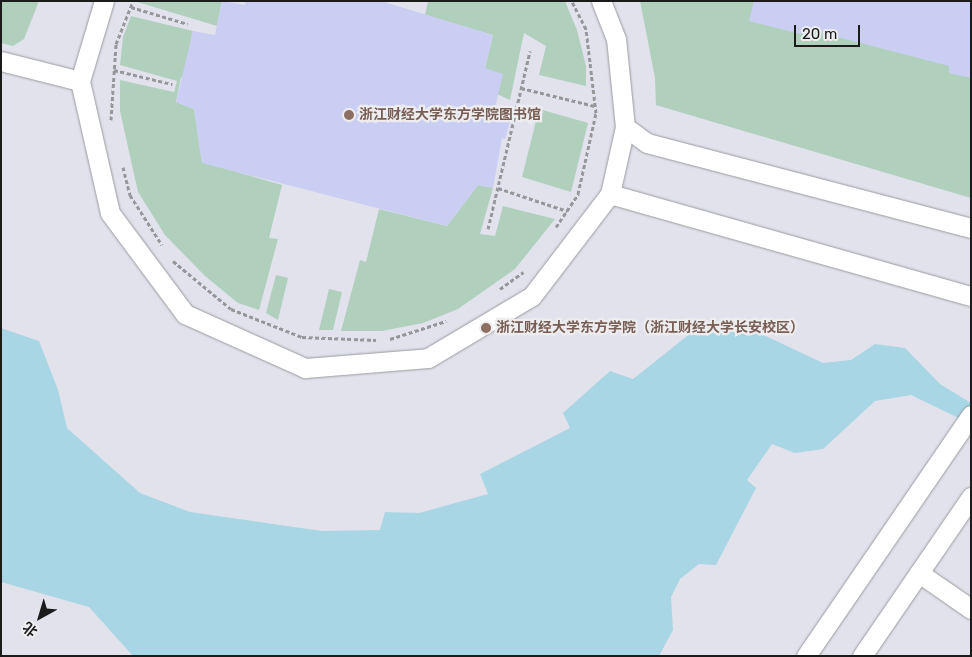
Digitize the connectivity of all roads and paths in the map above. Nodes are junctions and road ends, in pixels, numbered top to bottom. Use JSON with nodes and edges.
{"nodes":[{"id":1,"x":104,"y":1,"type":"edge"},
{"id":2,"x":133,"y":1,"type":"edge"},
{"id":3,"x":572,"y":1,"type":"edge"},
{"id":4,"x":601,"y":1,"type":"edge"},
{"id":5,"x":131,"y":7,"type":"junction"},
{"id":6,"x":188,"y":24,"type":"dead end"},
{"id":7,"x":530,"y":51,"type":"dead end"},
{"id":8,"x":1,"y":61,"type":"edge"},
{"id":9,"x":114,"y":70,"type":"junction"},
{"id":10,"x":80,"y":81,"type":"junction"},
{"id":11,"x":172,"y":84,"type":"dead end"},
{"id":12,"x":521,"y":88,"type":"junction"},
{"id":13,"x":595,"y":106,"type":"junction"},
{"id":14,"x":626,"y":127,"type":"junction"},
{"id":15,"x":113,"y":130,"type":"dead end"},
{"id":16,"x":120,"y":158,"type":"dead end"},
{"id":17,"x":498,"y":188,"type":"junction"},
{"id":18,"x":610,"y":194,"type":"junction"},
{"id":19,"x":567,"y":211,"type":"junction"},
{"id":20,"x":971,"y":228,"type":"edge"},
{"id":21,"x":488,"y":229,"type":"dead end"},
{"id":22,"x":552,"y":234,"type":"dead end"},
{"id":23,"x":166,"y":252,"type":"dead end"},
{"id":24,"x":171,"y":260,"type":"dead end"},
{"id":25,"x":525,"y":270,"type":"dead end"},
{"id":26,"x":495,"y":293,"type":"dead end"},
{"id":27,"x":971,"y":296,"type":"edge"},
{"id":28,"x":448,"y":321,"type":"dead end"},
{"id":29,"x":971,"y":415,"type":"edge"},
{"id":30,"x":971,"y":497,"type":"edge"},
{"id":31,"x":919,"y":572,"type":"junction"},
{"id":32,"x":971,"y":608,"type":"edge"},
{"id":33,"x":806,"y":656,"type":"edge"},
{"id":34,"x":862,"y":656,"type":"edge"}],
"edges":[{"from":1,"to":10,"type":"street"},
{"from":2,"to":5,"type":"path"},
{"from":3,"to":13,"type":"path"},
{"from":4,"to":14,"type":"street"},
{"from":5,"to":6,"type":"path"},
{"from":5,"to":9,"type":"path"},
{"from":7,"to":12,"type":"path"},
{"from":8,"to":10,"type":"street"},
{"from":9,"to":11,"type":"path"},
{"from":9,"to":15,"type":"path"},
{"from":10,"to":18,"type":"street"},
{"from":12,"to":13,"type":"path"},
{"from":12,"to":17,"type":"path"},
{"from":13,"to":19,"type":"path"},
{"from":14,"to":18,"type":"street"},
{"from":14,"to":20,"type":"street"},
{"from":16,"to":23,"type":"path"},
{"from":17,"to":19,"type":"path"},
{"from":17,"to":21,"type":"path"},
{"from":18,"to":27,"type":"street"},
{"from":19,"to":22,"type":"path"},
{"from":24,"to":28,"type":"path"},
{"from":25,"to":26,"type":"path"},
{"from":29,"to":33,"type":"street"},
{"from":30,"to":31,"type":"street"},
{"from":31,"to":32,"type":"street"},
{"from":31,"to":34,"type":"street"}]}
